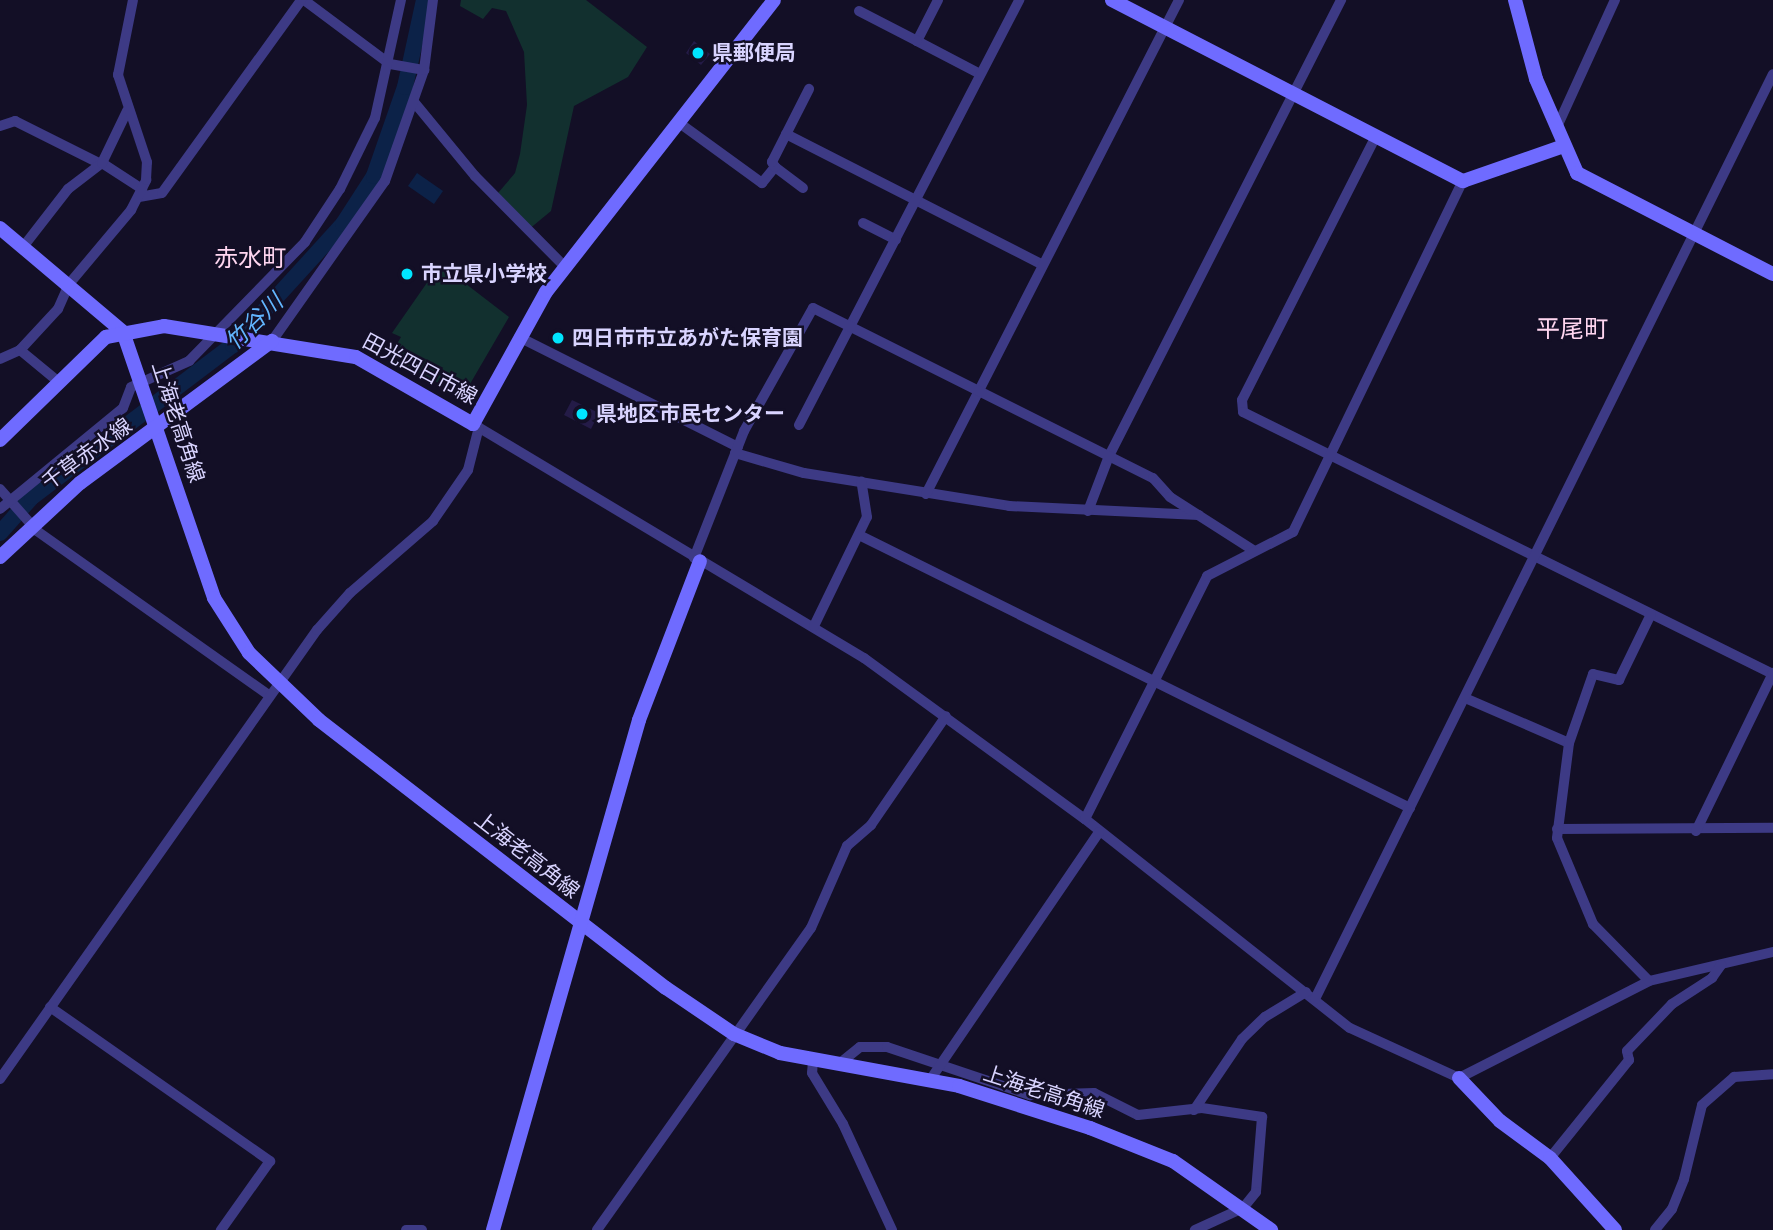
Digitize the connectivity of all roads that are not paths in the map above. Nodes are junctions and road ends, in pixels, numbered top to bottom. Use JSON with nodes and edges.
{"nodes":[{"id":1,"x":133,"y":0,"type":"edge"},
{"id":2,"x":303,"y":0,"type":"edge"},
{"id":3,"x":401,"y":0,"type":"edge"},
{"id":4,"x":433,"y":0,"type":"edge"},
{"id":5,"x":774,"y":0,"type":"edge"},
{"id":6,"x":937,"y":0,"type":"edge"},
{"id":7,"x":1019,"y":0,"type":"edge"},
{"id":8,"x":1112,"y":0,"type":"edge"},
{"id":9,"x":1179,"y":0,"type":"edge"},
{"id":10,"x":1341,"y":0,"type":"edge"},
{"id":11,"x":1515,"y":0,"type":"edge"},
{"id":12,"x":1615,"y":0,"type":"edge"},
{"id":13,"x":859,"y":11,"type":"dead end"},
{"id":14,"x":1165,"y":27,"type":"junction"},
{"id":15,"x":917,"y":41,"type":"junction"},
{"id":16,"x":390,"y":64,"type":"junction"},
{"id":17,"x":421,"y":69,"type":"junction"},
{"id":18,"x":980,"y":74,"type":"junction"},
{"id":19,"x":1773,"y":74,"type":"edge"},
{"id":20,"x":809,"y":89,"type":"dead end"},
{"id":21,"x":1293,"y":94,"type":"junction"},
{"id":22,"x":414,"y":102,"type":"junction"},
{"id":23,"x":127,"y":111,"type":"junction"},
{"id":24,"x":678,"y":122,"type":"junction"},
{"id":25,"x":0,"y":126,"type":"edge"},
{"id":26,"x":1557,"y":128,"type":"junction"},
{"id":27,"x":786,"y":134,"type":"junction"},
{"id":28,"x":1376,"y":136,"type":"junction"},
{"id":29,"x":1564,"y":146,"type":"junction"},
{"id":30,"x":102,"y":163,"type":"junction"},
{"id":31,"x":775,"y":167,"type":"junction"},
{"id":32,"x":1463,"y":181,"type":"junction"},
{"id":33,"x":803,"y":188,"type":"dead end"},
{"id":34,"x":141,"y":193,"type":"junction"},
{"id":35,"x":916,"y":200,"type":"junction"},
{"id":36,"x":863,"y":223,"type":"dead end"},
{"id":37,"x":0,"y":228,"type":"edge"},
{"id":38,"x":1694,"y":236,"type":"junction"},
{"id":39,"x":896,"y":240,"type":"junction"},
{"id":40,"x":23,"y":247,"type":"junction"},
{"id":41,"x":1042,"y":265,"type":"junction"},
{"id":42,"x":565,"y":267,"type":"junction"},
{"id":43,"x":1773,"y":274,"type":"edge"},
{"id":44,"x":69,"y":284,"type":"junction"},
{"id":45,"x":852,"y":326,"type":"junction"},
{"id":46,"x":123,"y":332,"type":"junction"},
{"id":47,"x":224,"y":332,"type":"junction"},
{"id":48,"x":519,"y":337,"type":"junction"},
{"id":49,"x":267,"y":340,"type":"junction"},
{"id":50,"x":20,"y":350,"type":"junction"},
{"id":51,"x":0,"y":359,"type":"edge"},
{"id":52,"x":143,"y":381,"type":"junction"},
{"id":53,"x":60,"y":383,"type":"junction"},
{"id":54,"x":976,"y":390,"type":"junction"},
{"id":55,"x":157,"y":424,"type":"junction"},
{"id":56,"x":476,"y":425,"type":"junction"},
{"id":57,"x":799,"y":425,"type":"dead end"},
{"id":58,"x":0,"y":440,"type":"edge"},
{"id":59,"x":736,"y":450,"type":"junction"},
{"id":60,"x":1331,"y":455,"type":"junction"},
{"id":61,"x":1109,"y":456,"type":"junction"},
{"id":62,"x":861,"y":481,"type":"junction"},
{"id":63,"x":0,"y":489,"type":"edge"},
{"id":64,"x":926,"y":494,"type":"junction"},
{"id":65,"x":3,"y":505,"type":"edge"},
{"id":66,"x":1088,"y":511,"type":"junction"},
{"id":67,"x":1199,"y":515,"type":"junction"},
{"id":68,"x":28,"y":523,"type":"junction"},
{"id":69,"x":859,"y":535,"type":"junction"},
{"id":70,"x":1254,"y":550,"type":"junction"},
{"id":71,"x":1535,"y":556,"type":"junction"},
{"id":72,"x":0,"y":557,"type":"edge"},
{"id":73,"x":697,"y":560,"type":"junction"},
{"id":74,"x":1651,"y":614,"type":"junction"},
{"id":75,"x":814,"y":626,"type":"junction"},
{"id":76,"x":1773,"y":673,"type":"edge"},
{"id":77,"x":1153,"y":681,"type":"junction"},
{"id":78,"x":273,"y":690,"type":"junction"},
{"id":79,"x":1465,"y":698,"type":"junction"},
{"id":80,"x":946,"y":716,"type":"junction"},
{"id":81,"x":1569,"y":743,"type":"junction"},
{"id":82,"x":1410,"y":808,"type":"junction"},
{"id":83,"x":1085,"y":819,"type":"junction"},
{"id":84,"x":1773,"y":828,"type":"edge"},
{"id":85,"x":1557,"y":829,"type":"junction"},
{"id":86,"x":1696,"y":831,"type":"junction"},
{"id":87,"x":1099,"y":832,"type":"junction"},
{"id":88,"x":581,"y":923,"type":"junction"},
{"id":89,"x":1773,"y":952,"type":"edge"},
{"id":90,"x":1721,"y":965,"type":"junction"},
{"id":91,"x":1649,"y":981,"type":"junction"},
{"id":92,"x":1306,"y":992,"type":"junction"},
{"id":93,"x":1315,"y":999,"type":"junction"},
{"id":94,"x":50,"y":1007,"type":"junction"},
{"id":95,"x":734,"y":1034,"type":"junction"},
{"id":96,"x":813,"y":1060,"type":"junction"},
{"id":97,"x":943,"y":1062,"type":"junction"},
{"id":98,"x":839,"y":1064,"type":"junction"},
{"id":99,"x":1773,"y":1074,"type":"edge"},
{"id":100,"x":1459,"y":1078,"type":"junction"},
{"id":101,"x":0,"y":1079,"type":"edge"},
{"id":102,"x":930,"y":1080,"type":"junction"},
{"id":103,"x":1194,"y":1110,"type":"junction"},
{"id":104,"x":1549,"y":1158,"type":"junction"},
{"id":105,"x":1243,"y":1208,"type":"junction"},
{"id":106,"x":221,"y":1230,"type":"edge"},
{"id":107,"x":406,"y":1230,"type":"edge"},
{"id":108,"x":422,"y":1230,"type":"edge"},
{"id":109,"x":493,"y":1230,"type":"edge"},
{"id":110,"x":597,"y":1230,"type":"edge"},
{"id":111,"x":892,"y":1230,"type":"edge"},
{"id":112,"x":1195,"y":1230,"type":"edge"},
{"id":113,"x":1271,"y":1230,"type":"edge"},
{"id":114,"x":1615,"y":1230,"type":"edge"},
{"id":115,"x":1656,"y":1230,"type":"edge"}],
"edges":[{"from":1,"to":23,"type":"street"},
{"from":2,"to":16,"type":"street"},
{"from":2,"to":34,"type":"street"},
{"from":3,"to":16,"type":"street"},
{"from":4,"to":17,"type":"street"},
{"from":5,"to":24,"type":"main road","name":"田光四日市線"},
{"from":6,"to":15,"type":"street"},
{"from":7,"to":18,"type":"street"},
{"from":8,"to":14,"type":"main road"},
{"from":9,"to":14,"type":"street"},
{"from":10,"to":21,"type":"street"},
{"from":11,"to":26,"type":"main road"},
{"from":12,"to":26,"type":"street"},
{"from":13,"to":15,"type":"street"},
{"from":14,"to":21,"type":"main road"},
{"from":14,"to":41,"type":"street"},
{"from":15,"to":18,"type":"street"},
{"from":16,"to":17,"type":"street"},
{"from":16,"to":47,"type":"street"},
{"from":17,"to":22,"type":"street"},
{"from":18,"to":35,"type":"street"},
{"from":19,"to":38,"type":"street"},
{"from":20,"to":27,"type":"street"},
{"from":21,"to":28,"type":"main road"},
{"from":21,"to":61,"type":"street"},
{"from":22,"to":42,"type":"street"},
{"from":22,"to":49,"type":"street"},
{"from":23,"to":30,"type":"street"},
{"from":23,"to":34,"type":"street"},
{"from":24,"to":31,"type":"street"},
{"from":24,"to":42,"type":"main road","name":"田光四日市線"},
{"from":25,"to":30,"type":"street"},
{"from":26,"to":29,"type":"main road"},
{"from":27,"to":31,"type":"street"},
{"from":27,"to":35,"type":"street"},
{"from":28,"to":32,"type":"main road"},
{"from":28,"to":60,"type":"street"},
{"from":29,"to":32,"type":"main road"},
{"from":29,"to":38,"type":"main road"},
{"from":30,"to":34,"type":"street"},
{"from":30,"to":40,"type":"street"},
{"from":31,"to":33,"type":"street"},
{"from":32,"to":60,"type":"street"},
{"from":34,"to":44,"type":"street"},
{"from":35,"to":39,"type":"street"},
{"from":35,"to":41,"type":"street"},
{"from":36,"to":39,"type":"street"},
{"from":37,"to":40,"type":"main road","name":"上海老高角線"},
{"from":38,"to":43,"type":"main road"},
{"from":38,"to":71,"type":"street"},
{"from":39,"to":45,"type":"street"},
{"from":40,"to":44,"type":"main road","name":"上海老高角線"},
{"from":41,"to":54,"type":"street"},
{"from":42,"to":48,"type":"main road","name":"田光四日市線"},
{"from":44,"to":46,"type":"main road","name":"上海老高角線"},
{"from":44,"to":50,"type":"street"},
{"from":45,"to":54,"type":"street"},
{"from":45,"to":57,"type":"street"},
{"from":45,"to":59,"type":"street"},
{"from":46,"to":47,"type":"main road","name":"田光四日市線"},
{"from":46,"to":52,"type":"main road","name":"上海老高角線"},
{"from":46,"to":53,"type":"main road","name":"田光四日市線"},
{"from":47,"to":49,"type":"main road","name":"田光四日市線"},
{"from":47,"to":52,"type":"street"},
{"from":48,"to":56,"type":"main road","name":"田光四日市線"},
{"from":48,"to":59,"type":"street"},
{"from":49,"to":55,"type":"main road","name":"千草赤水線"},
{"from":49,"to":56,"type":"main road","name":"田光四日市線"},
{"from":50,"to":51,"type":"street"},
{"from":50,"to":53,"type":"street"},
{"from":52,"to":55,"type":"main road","name":"上海老高角線"},
{"from":52,"to":65,"type":"street"},
{"from":53,"to":58,"type":"main road","name":"田光四日市線"},
{"from":54,"to":61,"type":"street"},
{"from":54,"to":64,"type":"street"},
{"from":55,"to":68,"type":"main road","name":"千草赤水線"},
{"from":55,"to":78,"type":"main road","name":"上海老高角線"},
{"from":56,"to":73,"type":"street"},
{"from":56,"to":78,"type":"street"},
{"from":59,"to":62,"type":"street"},
{"from":59,"to":73,"type":"street"},
{"from":60,"to":70,"type":"street"},
{"from":60,"to":71,"type":"street"},
{"from":61,"to":66,"type":"street"},
{"from":61,"to":67,"type":"street"},
{"from":62,"to":64,"type":"street"},
{"from":62,"to":69,"type":"street"},
{"from":63,"to":65,"type":"street"},
{"from":64,"to":66,"type":"street"},
{"from":65,"to":68,"type":"street"},
{"from":66,"to":67,"type":"street"},
{"from":67,"to":70,"type":"street"},
{"from":68,"to":72,"type":"main road","name":"千草赤水線"},
{"from":68,"to":78,"type":"street"},
{"from":69,"to":75,"type":"street"},
{"from":69,"to":77,"type":"street"},
{"from":70,"to":77,"type":"street"},
{"from":71,"to":74,"type":"street"},
{"from":71,"to":79,"type":"street"},
{"from":73,"to":75,"type":"street"},
{"from":73,"to":88,"type":"main road"},
{"from":74,"to":76,"type":"street"},
{"from":74,"to":81,"type":"street"},
{"from":75,"to":80,"type":"street"},
{"from":76,"to":86,"type":"street"},
{"from":77,"to":82,"type":"street"},
{"from":77,"to":83,"type":"street"},
{"from":78,"to":88,"type":"main road","name":"上海老高角線"},
{"from":78,"to":94,"type":"street"},
{"from":79,"to":81,"type":"street"},
{"from":79,"to":82,"type":"street"},
{"from":80,"to":83,"type":"street"},
{"from":80,"to":95,"type":"street"},
{"from":81,"to":85,"type":"street"},
{"from":82,"to":93,"type":"street"},
{"from":83,"to":87,"type":"street"},
{"from":84,"to":86,"type":"street"},
{"from":85,"to":86,"type":"street"},
{"from":85,"to":91,"type":"street"},
{"from":87,"to":92,"type":"street"},
{"from":87,"to":97,"type":"street"},
{"from":88,"to":95,"type":"main road","name":"上海老高角線"},
{"from":88,"to":109,"type":"main road"},
{"from":89,"to":90,"type":"street"},
{"from":90,"to":91,"type":"street"},
{"from":90,"to":104,"type":"street"},
{"from":91,"to":100,"type":"street"},
{"from":92,"to":93,"type":"street"},
{"from":92,"to":103,"type":"street"},
{"from":93,"to":100,"type":"street"},
{"from":94,"to":101,"type":"street"},
{"from":94,"to":106,"type":"street"},
{"from":95,"to":96,"type":"main road","name":"上海老高角線"},
{"from":95,"to":110,"type":"street"},
{"from":96,"to":98,"type":"main road","name":"上海老高角線"},
{"from":96,"to":111,"type":"street"},
{"from":97,"to":98,"type":"street"},
{"from":97,"to":102,"type":"street"},
{"from":97,"to":103,"type":"street"},
{"from":98,"to":102,"type":"main road","name":"上海老高角線"},
{"from":99,"to":115,"type":"street"},
{"from":100,"to":104,"type":"main road"},
{"from":102,"to":105,"type":"main road","name":"上海老高角線"},
{"from":103,"to":105,"type":"street"},
{"from":104,"to":114,"type":"main road"},
{"from":105,"to":112,"type":"street"},
{"from":105,"to":113,"type":"main road","name":"上海老高角線"},
{"from":107,"to":108,"type":"street"}]}
